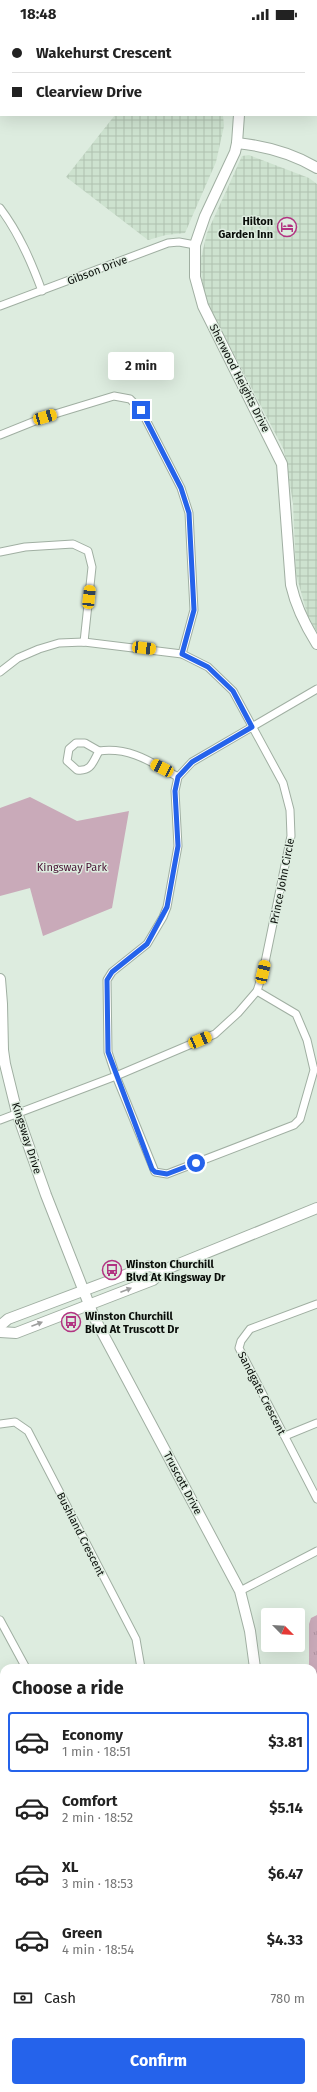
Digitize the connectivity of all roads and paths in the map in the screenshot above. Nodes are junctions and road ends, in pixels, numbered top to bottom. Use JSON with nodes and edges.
{"nodes":[{"id":1,"x":239,"y":116,"type":"edge"},
{"id":2,"x":237,"y":144,"type":"junction"},
{"id":3,"x":317,"y":168,"type":"edge"},
{"id":4,"x":0,"y":208,"type":"edge"},
{"id":5,"x":195,"y":245,"type":"junction"},
{"id":6,"x":42,"y":291,"type":"junction"},
{"id":7,"x":0,"y":306,"type":"edge"},
{"id":8,"x":0,"y":435,"type":"edge"},
{"id":9,"x":0,"y":552,"type":"edge"},
{"id":10,"x":84,"y":642,"type":"junction"},
{"id":11,"x":317,"y":644,"type":"edge"},
{"id":12,"x":182,"y":654,"type":"junction"},
{"id":13,"x":0,"y":672,"type":"edge"},
{"id":14,"x":317,"y":689,"type":"edge"},
{"id":15,"x":252,"y":727,"type":"junction"},
{"id":16,"x":99,"y":751,"type":"junction"},
{"id":17,"x":178,"y":777,"type":"junction"},
{"id":18,"x":0,"y":979,"type":"edge"},
{"id":19,"x":257,"y":991,"type":"junction"},
{"id":20,"x":116,"y":1076,"type":"junction"},
{"id":21,"x":17,"y":1113,"type":"junction"},
{"id":22,"x":0,"y":1120,"type":"edge"},
{"id":23,"x":317,"y":1208,"type":"edge"},
{"id":24,"x":164,"y":1270,"type":"junction"},
{"id":25,"x":84,"y":1290,"type":"junction"},
{"id":26,"x":90,"y":1304,"type":"junction"},
{"id":27,"x":317,"y":1304,"type":"edge"},
{"id":28,"x":0,"y":1326,"type":"edge"},
{"id":29,"x":0,"y":1332,"type":"edge"},
{"id":30,"x":0,"y":1424,"type":"edge"},
{"id":31,"x":317,"y":1424,"type":"edge"},
{"id":32,"x":285,"y":1436,"type":"junction"},
{"id":33,"x":317,"y":1500,"type":"edge"},
{"id":34,"x":317,"y":1551,"type":"edge"},
{"id":35,"x":240,"y":1591,"type":"junction"},
{"id":36,"x":0,"y":1620,"type":"edge"},
{"id":37,"x":24,"y":1664,"type":"edge"},
{"id":38,"x":140,"y":1664,"type":"edge"},
{"id":39,"x":254,"y":1664,"type":"edge"}],
"edges":[{"from":1,"to":2,"type":"street","name":"Sherwood Heights Drive"},
{"from":2,"to":3,"type":"street"},
{"from":2,"to":5,"type":"street","name":"Sherwood Heights Drive"},
{"from":4,"to":6,"type":"street"},
{"from":5,"to":6,"type":"street","name":"Gibson Drive"},
{"from":5,"to":11,"type":"street","name":"Sherwood Heights Drive"},
{"from":6,"to":7,"type":"street","name":"Gibson Drive"},
{"from":8,"to":12,"type":"street"},
{"from":9,"to":10,"type":"street"},
{"from":10,"to":12,"type":"street","name":"Prince John Circle"},
{"from":10,"to":13,"type":"street","name":"Prince John Circle"},
{"from":12,"to":15,"type":"street","name":"Prince John Circle"},
{"from":14,"to":15,"type":"street"},
{"from":15,"to":17,"type":"street"},
{"from":15,"to":19,"type":"street","name":"Prince John Circle"},
{"from":16,"to":16,"type":"street"},
{"from":16,"to":17,"type":"street"},
{"from":17,"to":20,"type":"street"},
{"from":18,"to":21,"type":"street","name":"Kingsway Drive"},
{"from":19,"to":20,"type":"street","name":"Prince John Circle"},
{"from":19,"to":20,"type":"street"},
{"from":20,"to":21,"type":"street","name":"Prince John Circle"},
{"from":21,"to":22,"type":"street","name":"Prince John Circle"},
{"from":21,"to":25,"type":"street","name":"Kingsway Drive"},
{"from":23,"to":24,"type":"street"},
{"from":24,"to":25,"type":"street"},
{"from":26,"to":24,"type":"street","one_way":true},
{"from":25,"to":26,"type":"street","name":"Kingsway Drive"},
{"from":25,"to":28,"type":"street"},
{"from":29,"to":26,"type":"street","one_way":true},
{"from":26,"to":35,"type":"street","name":"Truscott Drive"},
{"from":27,"to":32,"type":"street","name":"Sandgate Crescent"},
{"from":30,"to":38,"type":"street","name":"Bushland Crescent"},
{"from":31,"to":32,"type":"street"},
{"from":32,"to":33,"type":"street","name":"Sandgate Crescent"},
{"from":34,"to":35,"type":"street"},
{"from":35,"to":39,"type":"street","name":"Truscott Drive"},
{"from":36,"to":37,"type":"street"}]}
